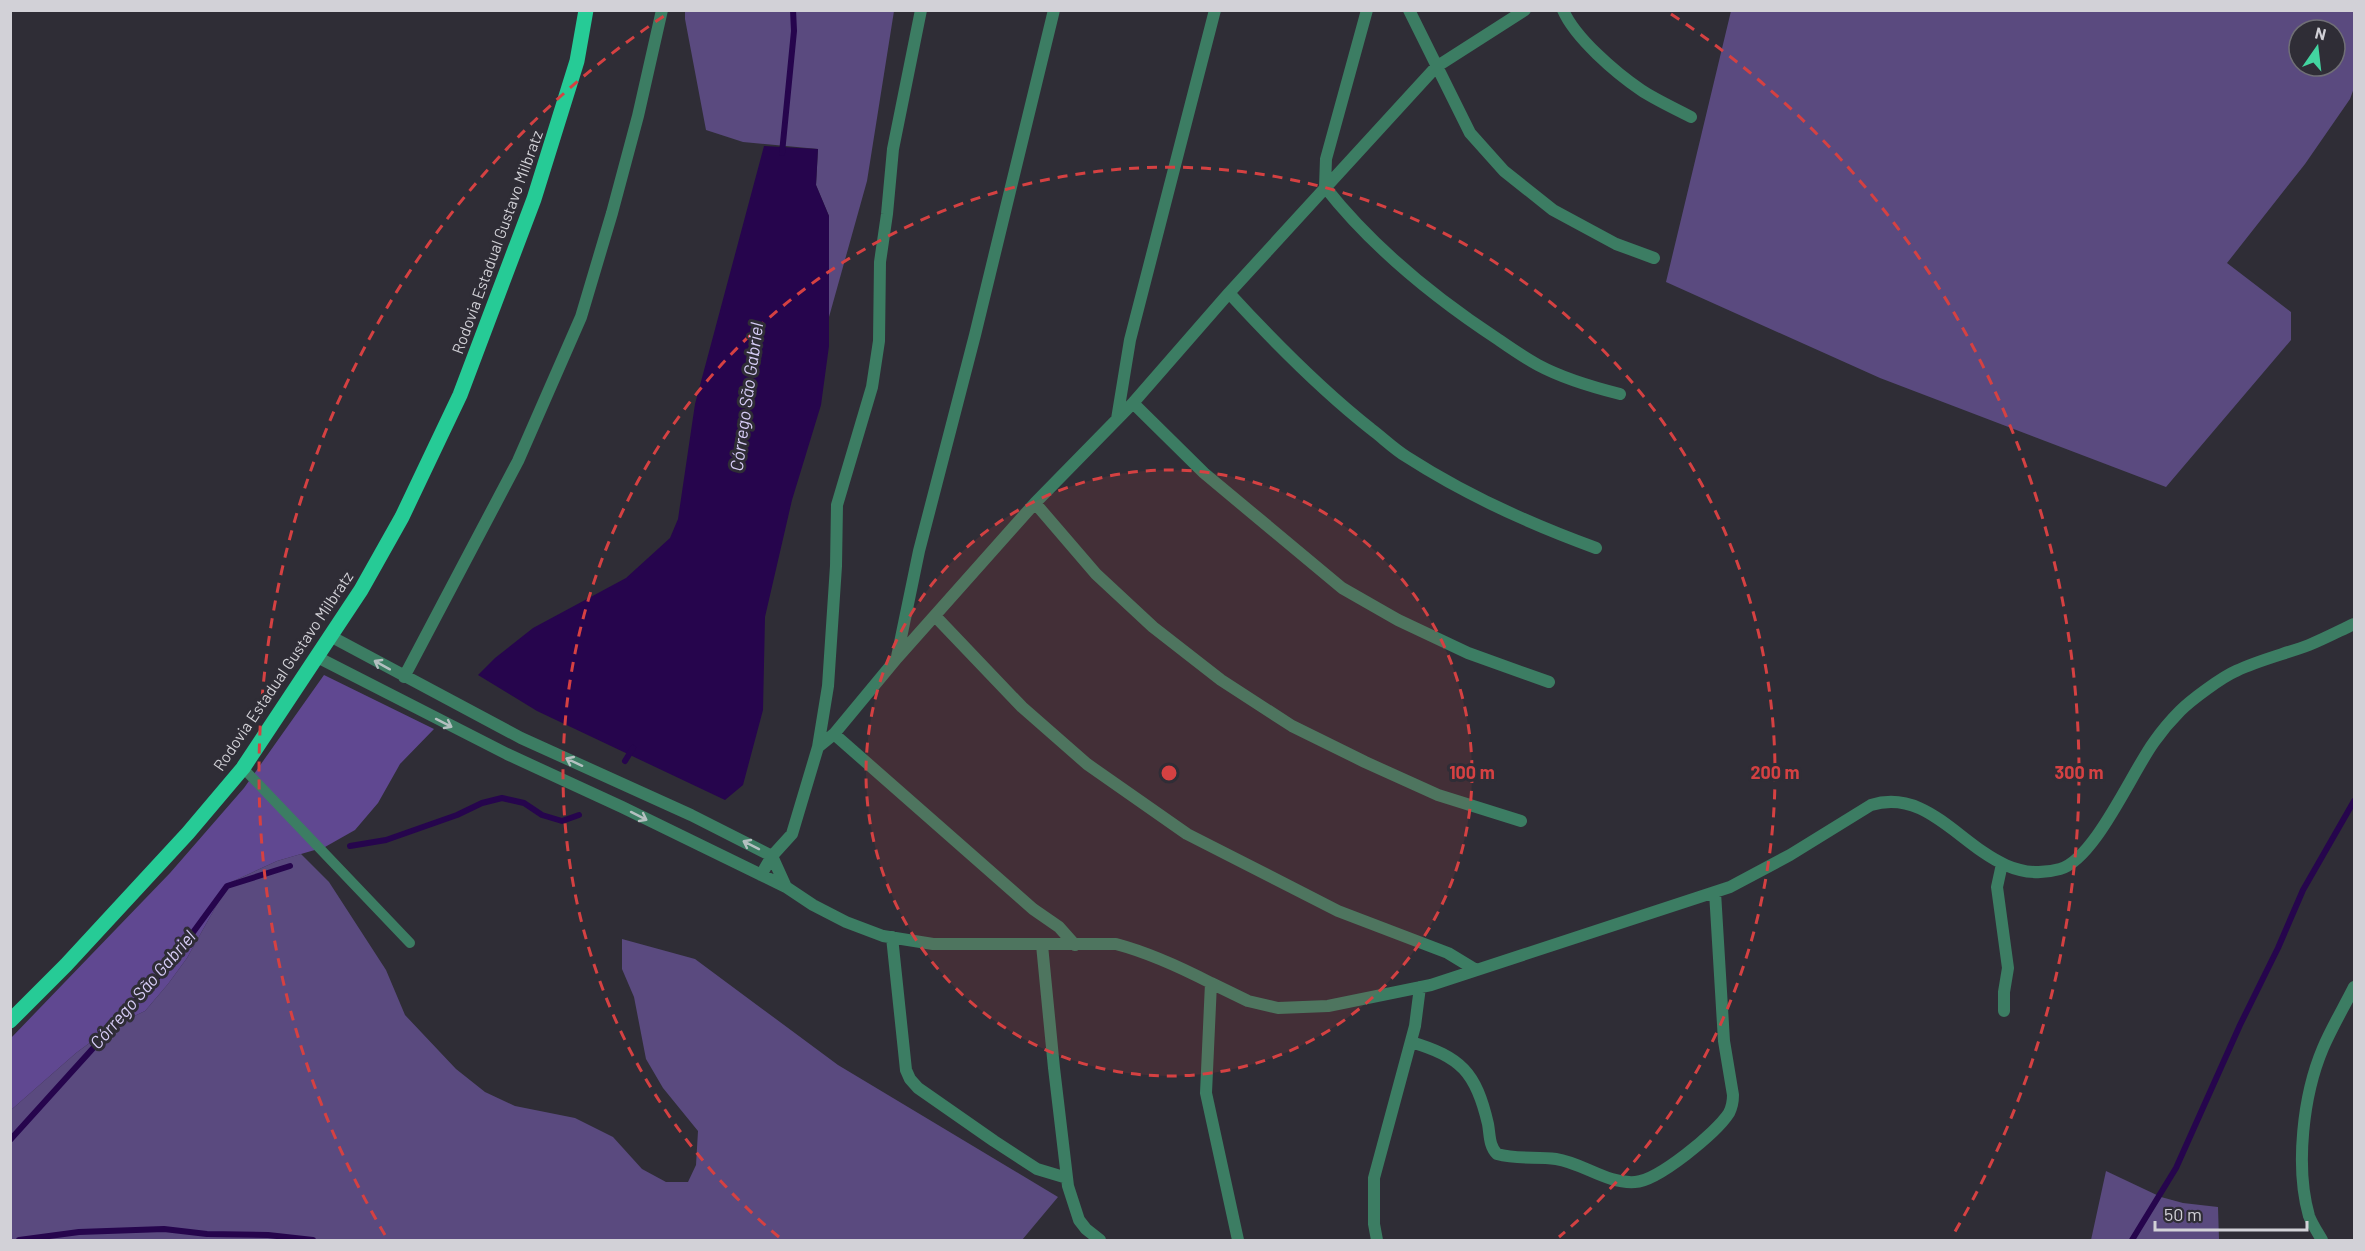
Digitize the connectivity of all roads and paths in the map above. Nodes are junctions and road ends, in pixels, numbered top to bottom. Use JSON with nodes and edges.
{"nodes":[{"id":1,"x":586,"y":10,"type":"edge"},
{"id":2,"x":662,"y":10,"type":"edge"},
{"id":3,"x":921,"y":10,"type":"edge"},
{"id":4,"x":1054,"y":10,"type":"edge"},
{"id":5,"x":1215,"y":10,"type":"edge"},
{"id":6,"x":1367,"y":10,"type":"edge"},
{"id":7,"x":1409,"y":10,"type":"edge"},
{"id":8,"x":1524,"y":10,"type":"edge"},
{"id":9,"x":1563,"y":10,"type":"edge"},
{"id":10,"x":1436,"y":67,"type":"junction"},
{"id":11,"x":1690,"y":117,"type":"dead end"},
{"id":12,"x":1325,"y":187,"type":"junction"},
{"id":13,"x":1654,"y":258,"type":"dead end"},
{"id":14,"x":1229,"y":293,"type":"junction"},
{"id":15,"x":1620,"y":394,"type":"dead end"},
{"id":16,"x":1133,"y":403,"type":"junction"},
{"id":17,"x":1117,"y":419,"type":"junction"},
{"id":18,"x":1035,"y":503,"type":"junction"},
{"id":19,"x":1596,"y":548,"type":"dead end"},
{"id":20,"x":936,"y":617,"type":"junction"},
{"id":21,"x":2355,"y":624,"type":"edge"},
{"id":22,"x":332,"y":637,"type":"junction"},
{"id":23,"x":317,"y":657,"type":"junction"},
{"id":24,"x":897,"y":658,"type":"junction"},
{"id":25,"x":404,"y":677,"type":"junction"},
{"id":26,"x":1549,"y":682,"type":"dead end"},
{"id":27,"x":834,"y":734,"type":"junction"},
{"id":28,"x":818,"y":747,"type":"junction"},
{"id":29,"x":243,"y":768,"type":"junction"},
{"id":30,"x":1521,"y":821,"type":"dead end"},
{"id":31,"x":772,"y":856,"type":"junction"},
{"id":32,"x":2002,"y":864,"type":"junction"},
{"id":33,"x":761,"y":875,"type":"junction"},
{"id":34,"x":786,"y":887,"type":"junction"},
{"id":35,"x":1715,"y":892,"type":"junction"},
{"id":36,"x":892,"y":937,"type":"junction"},
{"id":37,"x":410,"y":943,"type":"dead end"},
{"id":38,"x":1042,"y":945,"type":"junction"},
{"id":39,"x":1075,"y":945,"type":"junction"},
{"id":40,"x":1476,"y":970,"type":"junction"},
{"id":41,"x":1210,"y":983,"type":"junction"},
{"id":42,"x":1420,"y":987,"type":"junction"},
{"id":43,"x":2355,"y":987,"type":"edge"},
{"id":44,"x":2004,"y":1011,"type":"dead end"},
{"id":45,"x":10,"y":1021,"type":"edge"},
{"id":46,"x":1411,"y":1042,"type":"junction"},
{"id":47,"x":1067,"y":1178,"type":"junction"},
{"id":48,"x":1100,"y":1240,"type":"edge"},
{"id":49,"x":1238,"y":1240,"type":"edge"},
{"id":50,"x":1377,"y":1240,"type":"edge"},
{"id":51,"x":2322,"y":1240,"type":"edge"}],
"edges":[{"from":1,"to":22,"type":"main road","name":"Rodovia Estadual Gustavo Milbratz"},
{"from":2,"to":25,"type":"street"},
{"from":3,"to":28,"type":"street"},
{"from":4,"to":24,"type":"street"},
{"from":5,"to":17,"type":"street"},
{"from":6,"to":12,"type":"street"},
{"from":7,"to":10,"type":"street"},
{"from":8,"to":10,"type":"street"},
{"from":9,"to":11,"type":"street"},
{"from":10,"to":12,"type":"street"},
{"from":10,"to":13,"type":"street"},
{"from":12,"to":14,"type":"street"},
{"from":12,"to":15,"type":"street"},
{"from":14,"to":16,"type":"street"},
{"from":14,"to":19,"type":"street"},
{"from":16,"to":17,"type":"street"},
{"from":16,"to":26,"type":"street"},
{"from":17,"to":18,"type":"street"},
{"from":18,"to":20,"type":"street"},
{"from":18,"to":30,"type":"street"},
{"from":20,"to":24,"type":"street"},
{"from":20,"to":40,"type":"street"},
{"from":21,"to":32,"type":"street"},
{"from":22,"to":23,"type":"main road","name":"Rodovia Estadual Gustavo Milbratz"},
{"from":25,"to":22,"type":"street","one_way":true},
{"from":23,"to":29,"type":"main road","name":"Rodovia Estadual Gustavo Milbratz"},
{"from":23,"to":33,"type":"street","one_way":true},
{"from":24,"to":27,"type":"street"},
{"from":31,"to":25,"type":"street","one_way":true},
{"from":27,"to":28,"type":"street"},
{"from":27,"to":39,"type":"street"},
{"from":28,"to":31,"type":"street"},
{"from":29,"to":37,"type":"lane"},
{"from":29,"to":45,"type":"main road","name":"Rodovia Estadual Gustavo Milbratz"},
{"from":31,"to":33,"type":"street"},
{"from":31,"to":34,"type":"street"},
{"from":32,"to":35,"type":"street"},
{"from":32,"to":44,"type":"street"},
{"from":33,"to":34,"type":"street"},
{"from":34,"to":36,"type":"street"},
{"from":35,"to":40,"type":"street"},
{"from":35,"to":46,"type":"street"},
{"from":36,"to":38,"type":"street"},
{"from":36,"to":47,"type":"street"},
{"from":38,"to":39,"type":"street"},
{"from":38,"to":47,"type":"street"},
{"from":39,"to":41,"type":"street"},
{"from":40,"to":42,"type":"street"},
{"from":41,"to":42,"type":"street"},
{"from":41,"to":49,"type":"street"},
{"from":42,"to":46,"type":"street"},
{"from":43,"to":51,"type":"street"},
{"from":46,"to":50,"type":"street"},
{"from":47,"to":48,"type":"street"}]}
